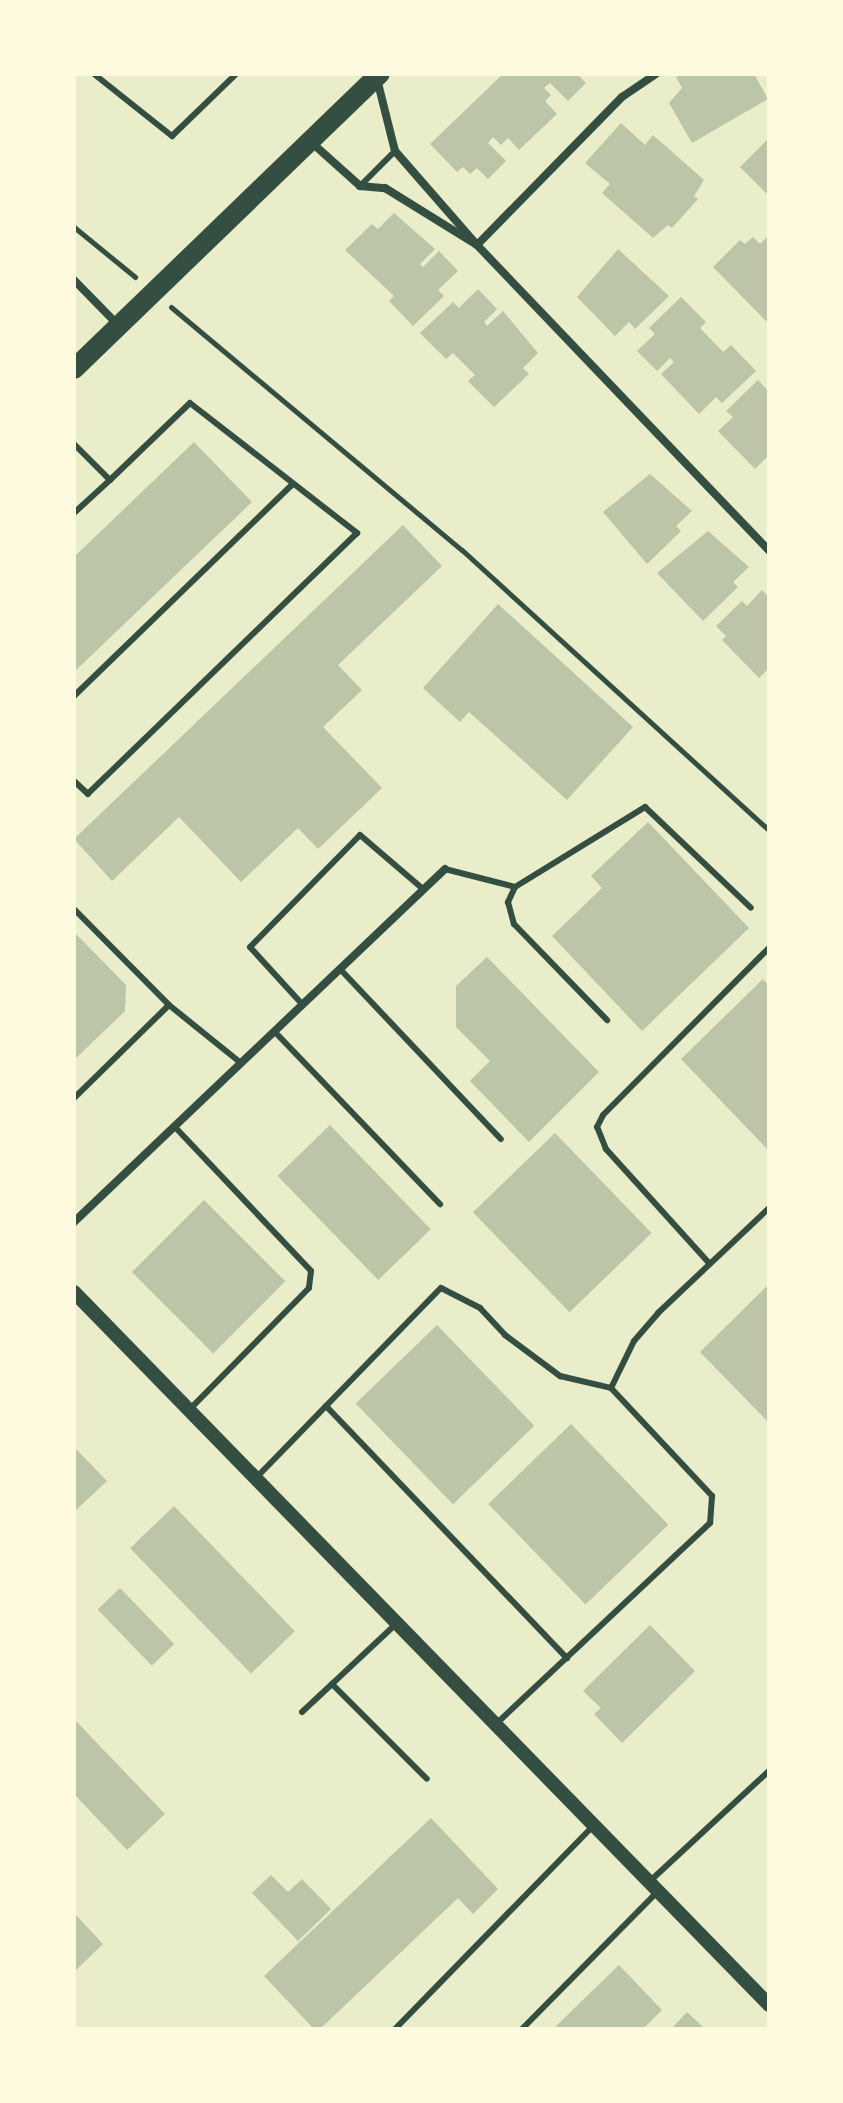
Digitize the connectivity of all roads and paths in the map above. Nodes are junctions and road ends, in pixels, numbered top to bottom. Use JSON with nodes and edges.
{"nodes":[{"id":1,"x":94,"y":74,"type":"edge"},
{"id":2,"x":236,"y":74,"type":"edge"},
{"id":3,"x":656,"y":74,"type":"edge"},
{"id":4,"x":378,"y":76,"type":"edge"},
{"id":5,"x":311,"y":141,"type":"junction"},
{"id":6,"x":395,"y":151,"type":"junction"},
{"id":7,"x":360,"y":186,"type":"junction"},
{"id":8,"x":74,"y":227,"type":"edge"},
{"id":9,"x":477,"y":245,"type":"junction"},
{"id":10,"x":114,"y":260,"type":"dead end"},
{"id":11,"x":74,"y":280,"type":"edge"},
{"id":12,"x":186,"y":319,"type":"dead end"},
{"id":13,"x":119,"y":325,"type":"junction"},
{"id":14,"x":74,"y":369,"type":"edge"},
{"id":15,"x":74,"y":444,"type":"edge"},
{"id":16,"x":110,"y":480,"type":"junction"},
{"id":17,"x":293,"y":484,"type":"junction"},
{"id":18,"x":74,"y":513,"type":"edge"},
{"id":19,"x":769,"y":551,"type":"edge"},
{"id":20,"x":74,"y":696,"type":"edge"},
{"id":21,"x":74,"y":781,"type":"edge"},
{"id":22,"x":769,"y":830,"type":"edge"},
{"id":23,"x":445,"y":869,"type":"joint"},
{"id":24,"x":515,"y":887,"type":"junction"},
{"id":25,"x":423,"y":889,"type":"junction"},
{"id":26,"x":751,"y":908,"type":"dead end"},
{"id":27,"x":74,"y":909,"type":"edge"},
{"id":28,"x":769,"y":948,"type":"edge"},
{"id":29,"x":340,"y":969,"type":"junction"},
{"id":30,"x":302,"y":1004,"type":"junction"},
{"id":31,"x":169,"y":1005,"type":"junction"},
{"id":32,"x":607,"y":1020,"type":"dead end"},
{"id":33,"x":274,"y":1031,"type":"junction"},
{"id":34,"x":241,"y":1063,"type":"junction"},
{"id":35,"x":74,"y":1098,"type":"edge"},
{"id":36,"x":174,"y":1126,"type":"junction"},
{"id":37,"x":501,"y":1139,"type":"dead end"},
{"id":38,"x":440,"y":1204,"type":"dead end"},
{"id":39,"x":769,"y":1208,"type":"edge"},
{"id":40,"x":74,"y":1222,"type":"edge"},
{"id":41,"x":709,"y":1263,"type":"junction"},
{"id":42,"x":74,"y":1292,"type":"edge"},
{"id":43,"x":611,"y":1388,"type":"junction"},
{"id":44,"x":326,"y":1406,"type":"junction"},
{"id":45,"x":189,"y":1410,"type":"junction"},
{"id":46,"x":256,"y":1478,"type":"junction"},
{"id":47,"x":397,"y":1623,"type":"junction"},
{"id":48,"x":567,"y":1658,"type":"junction"},
{"id":49,"x":332,"y":1684,"type":"junction"},
{"id":50,"x":302,"y":1712,"type":"dead end"},
{"id":51,"x":496,"y":1725,"type":"junction"},
{"id":52,"x":769,"y":1771,"type":"edge"},
{"id":53,"x":427,"y":1779,"type":"dead end"},
{"id":54,"x":594,"y":1825,"type":"junction"},
{"id":55,"x":654,"y":1886,"type":"junction"},
{"id":56,"x":769,"y":2005,"type":"edge"},
{"id":57,"x":395,"y":2029,"type":"edge"},
{"id":58,"x":522,"y":2029,"type":"edge"}],
"edges":[{"from":1,"to":2,"type":"lane"},
{"from":3,"to":9,"type":"street"},
{"from":4,"to":5,"type":"main road"},
{"from":4,"to":6,"type":"street"},
{"from":5,"to":7,"type":"street"},
{"from":5,"to":13,"type":"main road"},
{"from":6,"to":7,"type":"lane"},
{"from":6,"to":9,"type":"street"},
{"from":7,"to":9,"type":"street"},
{"from":8,"to":10,"type":"path"},
{"from":9,"to":19,"type":"street"},
{"from":11,"to":13,"type":"street"},
{"from":12,"to":22,"type":"path"},
{"from":13,"to":14,"type":"main road"},
{"from":15,"to":16,"type":"lane"},
{"from":16,"to":17,"type":"lane"},
{"from":16,"to":18,"type":"lane"},
{"from":17,"to":20,"type":"lane"},
{"from":17,"to":21,"type":"lane"},
{"from":23,"to":24,"type":"lane"},
{"from":23,"to":25,"type":"street"},
{"from":24,"to":26,"type":"lane"},
{"from":24,"to":32,"type":"lane"},
{"from":25,"to":29,"type":"street"},
{"from":25,"to":30,"type":"lane"},
{"from":27,"to":31,"type":"lane"},
{"from":28,"to":41,"type":"lane"},
{"from":29,"to":30,"type":"street"},
{"from":29,"to":37,"type":"lane"},
{"from":30,"to":33,"type":"street"},
{"from":31,"to":34,"type":"lane"},
{"from":31,"to":35,"type":"lane"},
{"from":33,"to":34,"type":"street"},
{"from":33,"to":38,"type":"lane"},
{"from":34,"to":36,"type":"street"},
{"from":36,"to":40,"type":"street"},
{"from":36,"to":45,"type":"lane"},
{"from":39,"to":41,"type":"lane"},
{"from":41,"to":43,"type":"lane"},
{"from":42,"to":45,"type":"street"},
{"from":43,"to":44,"type":"lane"},
{"from":43,"to":48,"type":"lane"},
{"from":44,"to":46,"type":"lane"},
{"from":44,"to":48,"type":"lane"},
{"from":45,"to":46,"type":"street"},
{"from":46,"to":47,"type":"street"},
{"from":47,"to":49,"type":"lane"},
{"from":47,"to":51,"type":"street"},
{"from":48,"to":51,"type":"lane"},
{"from":49,"to":50,"type":"lane"},
{"from":49,"to":53,"type":"lane"},
{"from":51,"to":54,"type":"street"},
{"from":52,"to":55,"type":"lane"},
{"from":54,"to":55,"type":"street"},
{"from":54,"to":57,"type":"lane"},
{"from":55,"to":56,"type":"street"},
{"from":55,"to":58,"type":"lane"}]}
